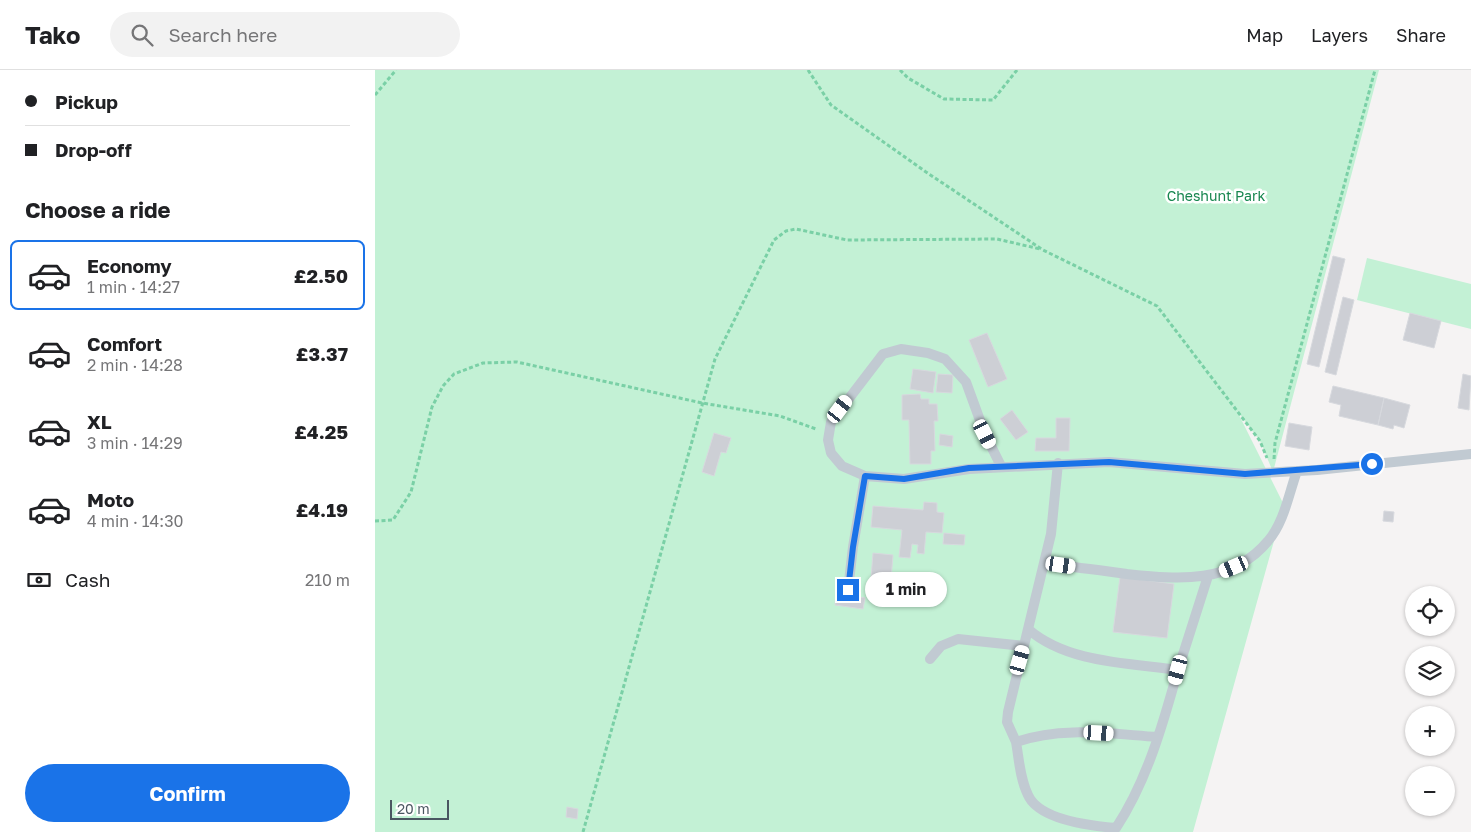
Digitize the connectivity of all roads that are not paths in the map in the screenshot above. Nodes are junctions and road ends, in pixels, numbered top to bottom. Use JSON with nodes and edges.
{"nodes":[{"id":1,"x":1471,"y":454,"type":"edge"},
{"id":2,"x":1058,"y":463,"type":"junction"},
{"id":3,"x":1001,"y":466,"type":"junction"},
{"id":4,"x":1297,"y":471,"type":"junction"},
{"id":5,"x":865,"y":476,"type":"junction"},
{"id":6,"x":1044,"y":563,"type":"junction"},
{"id":7,"x":1208,"y":576,"type":"junction"},
{"id":8,"x":848,"y":590,"type":"dead end"},
{"id":9,"x":1028,"y":629,"type":"junction"},
{"id":10,"x":1024,"y":646,"type":"junction"},
{"id":11,"x":931,"y":659,"type":"dead end"},
{"id":12,"x":1178,"y":670,"type":"junction"},
{"id":13,"x":1158,"y":736,"type":"junction"},
{"id":14,"x":1016,"y":742,"type":"junction"},
{"id":15,"x":1116,"y":830,"type":"edge"}],
"edges":[{"from":1,"to":4,"type":"lane"},
{"from":2,"to":3,"type":"lane"},
{"from":2,"to":4,"type":"lane"},
{"from":2,"to":6,"type":"lane"},
{"from":3,"to":5,"type":"lane"},
{"from":3,"to":5,"type":"lane"},
{"from":4,"to":7,"type":"lane"},
{"from":5,"to":8,"type":"lane"},
{"from":6,"to":7,"type":"lane"},
{"from":6,"to":9,"type":"lane"},
{"from":7,"to":12,"type":"lane"},
{"from":9,"to":10,"type":"lane"},
{"from":9,"to":12,"type":"lane"},
{"from":10,"to":11,"type":"lane"},
{"from":10,"to":14,"type":"lane"},
{"from":12,"to":13,"type":"lane"},
{"from":13,"to":14,"type":"lane"},
{"from":13,"to":15,"type":"lane"},
{"from":14,"to":15,"type":"lane"}]}
